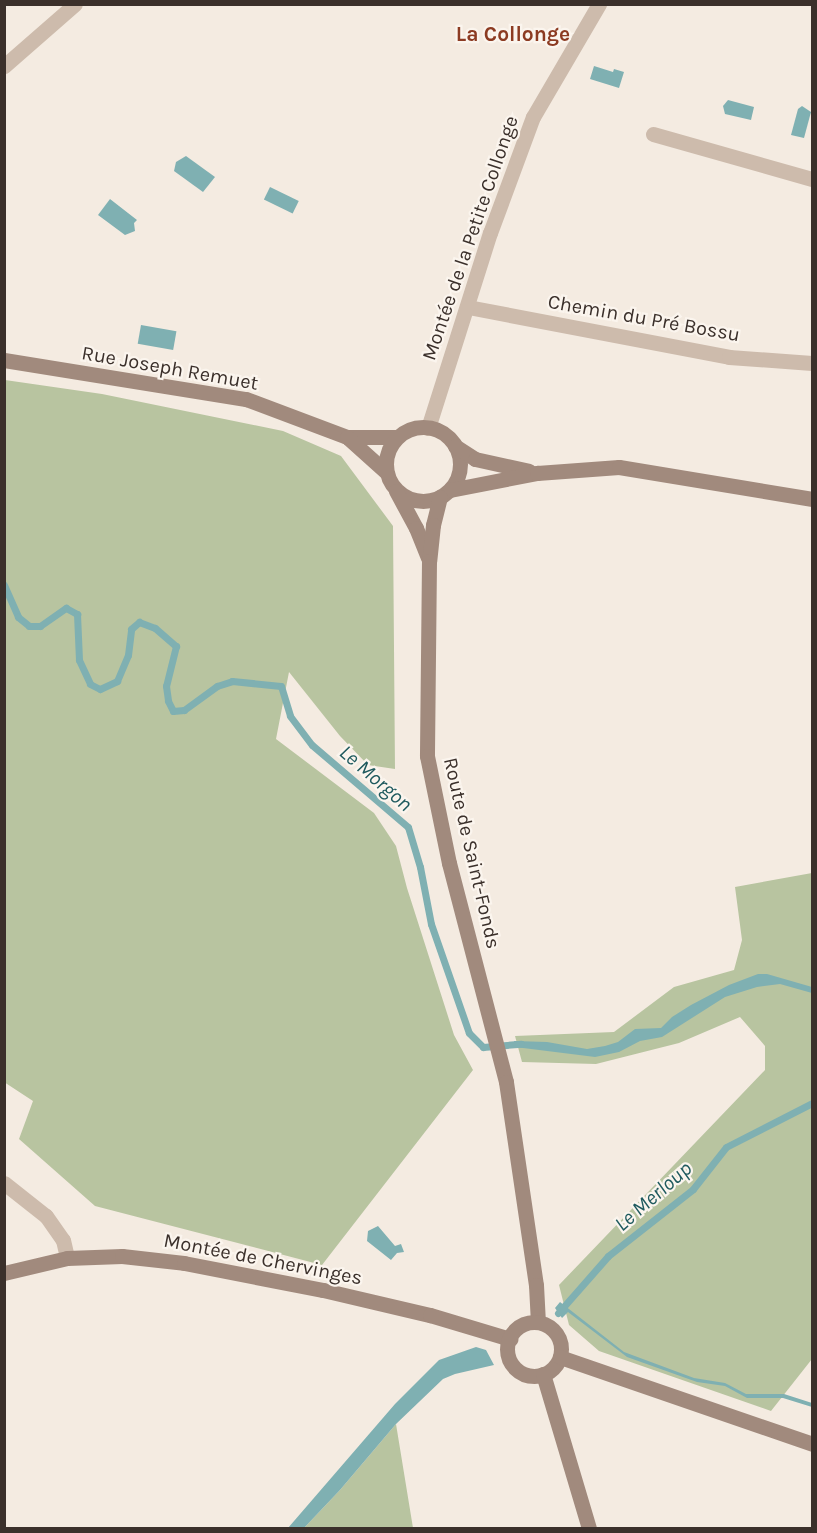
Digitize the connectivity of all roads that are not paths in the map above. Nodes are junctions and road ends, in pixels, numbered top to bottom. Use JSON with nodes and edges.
{"nodes":[{"id":1,"x":75,"y":4,"type":"edge"},
{"id":2,"x":599,"y":4,"type":"edge"},
{"id":3,"x":4,"y":66,"type":"edge"},
{"id":4,"x":653,"y":134,"type":"dead end"},
{"id":5,"x":813,"y":178,"type":"edge"},
{"id":6,"x":468,"y":307,"type":"junction"},
{"id":7,"x":4,"y":360,"type":"edge"},
{"id":8,"x":813,"y":363,"type":"edge"},
{"id":9,"x":428,"y":428,"type":"junction"},
{"id":10,"x":347,"y":437,"type":"junction"},
{"id":11,"x":397,"y":437,"type":"junction"},
{"id":12,"x":455,"y":446,"type":"junction"},
{"id":13,"x":386,"y":472,"type":"junction"},
{"id":14,"x":537,"y":473,"type":"junction"},
{"id":15,"x":394,"y":488,"type":"junction"},
{"id":16,"x":445,"y":493,"type":"junction"},
{"id":17,"x":813,"y":500,"type":"edge"},
{"id":18,"x":429,"y":561,"type":"junction"},
{"id":19,"x":4,"y":1183,"type":"edge"},
{"id":20,"x":67,"y":1258,"type":"junction"},
{"id":21,"x":4,"y":1274,"type":"edge"},
{"id":22,"x":538,"y":1322,"type":"junction"},
{"id":23,"x":510,"y":1339,"type":"junction"},
{"id":24,"x":560,"y":1357,"type":"junction"},
{"id":25,"x":543,"y":1374,"type":"junction"},
{"id":26,"x":813,"y":1444,"type":"edge"},
{"id":27,"x":589,"y":1528,"type":"edge"}],
"edges":[{"from":1,"to":3,"type":"street"},
{"from":2,"to":6,"type":"street","name":"Montée de la Petite Collonge"},
{"from":4,"to":5,"type":"street"},
{"from":6,"to":8,"type":"street","name":"Chemin du Pré Bossu"},
{"from":6,"to":9,"type":"street","name":"Montée de la Petite Collonge"},
{"from":7,"to":10,"type":"street","name":"Rue Joseph Remuet"},
{"from":9,"to":11,"type":"street"},
{"from":9,"to":12,"type":"street"},
{"from":10,"to":11,"type":"street","name":"Rue Joseph Remuet"},
{"from":10,"to":13,"type":"street"},
{"from":11,"to":13,"type":"street"},
{"from":12,"to":14,"type":"street"},
{"from":12,"to":16,"type":"street"},
{"from":13,"to":15,"type":"street"},
{"from":14,"to":16,"type":"street"},
{"from":14,"to":17,"type":"street"},
{"from":15,"to":16,"type":"street"},
{"from":15,"to":18,"type":"street","name":"Route de Saint-Fonds"},
{"from":16,"to":18,"type":"street","name":"Route de Saint-Fonds"},
{"from":18,"to":22,"type":"street","name":"Route de Saint-Fonds"},
{"from":19,"to":20,"type":"street"},
{"from":20,"to":21,"type":"street","name":"Montée de Chervinges"},
{"from":20,"to":23,"type":"street","name":"Montée de Chervinges"},
{"from":22,"to":23,"type":"street"},
{"from":22,"to":24,"type":"street"},
{"from":23,"to":25,"type":"street"},
{"from":24,"to":25,"type":"street"},
{"from":24,"to":26,"type":"street"},
{"from":25,"to":27,"type":"street"}]}
